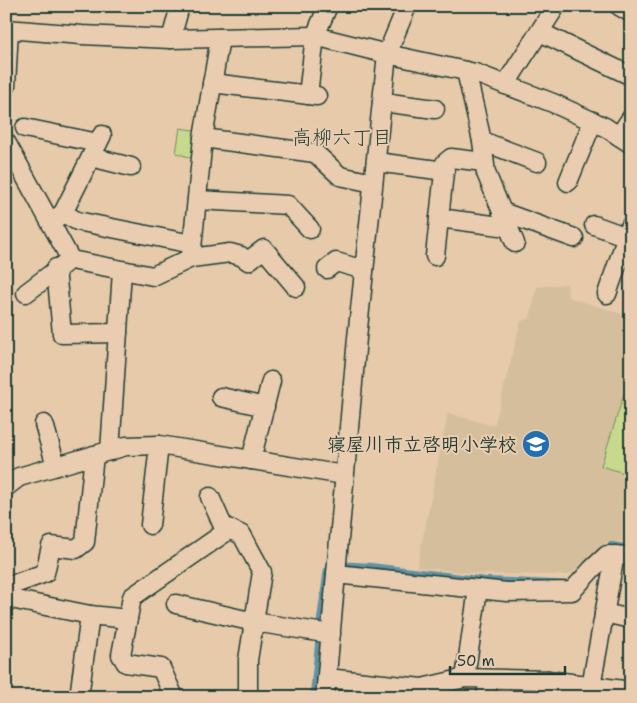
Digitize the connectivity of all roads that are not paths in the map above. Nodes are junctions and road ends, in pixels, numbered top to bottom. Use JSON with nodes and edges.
{"nodes":[{"id":1,"x":180,"y":6,"type":"edge"},
{"id":2,"x":328,"y":6,"type":"edge"},
{"id":3,"x":407,"y":6,"type":"edge"},
{"id":4,"x":556,"y":6,"type":"edge"},
{"id":5,"x":619,"y":6,"type":"edge"},
{"id":6,"x":631,"y":13,"type":"edge"},
{"id":7,"x":8,"y":29,"type":"edge"},
{"id":8,"x":540,"y":32,"type":"junction"},
{"id":9,"x":315,"y":36,"type":"junction"},
{"id":10,"x":220,"y":38,"type":"junction"},
{"id":11,"x":171,"y":39,"type":"junction"},
{"id":12,"x":387,"y":54,"type":"junction"},
{"id":13,"x":466,"y":71,"type":"junction"},
{"id":14,"x":631,"y":76,"type":"edge"},
{"id":15,"x":212,"y":84,"type":"junction"},
{"id":16,"x":505,"y":84,"type":"junction"},
{"id":17,"x":6,"y":86,"type":"edge"},
{"id":18,"x":382,"y":102,"type":"junction"},
{"id":19,"x":434,"y":109,"type":"dead end"},
{"id":20,"x":631,"y":118,"type":"edge"},
{"id":21,"x":593,"y":122,"type":"junction"},
{"id":22,"x":25,"y":128,"type":"dead end"},
{"id":23,"x":203,"y":138,"type":"junction"},
{"id":24,"x":625,"y":140,"type":"edge"},
{"id":25,"x":482,"y":141,"type":"junction"},
{"id":26,"x":6,"y":142,"type":"edge"},
{"id":27,"x":97,"y":145,"type":"junction"},
{"id":28,"x":376,"y":162,"type":"junction"},
{"id":29,"x":484,"y":162,"type":"junction"},
{"id":30,"x":537,"y":162,"type":"dead end"},
{"id":31,"x":131,"y":167,"type":"dead end"},
{"id":32,"x":444,"y":171,"type":"junction"},
{"id":33,"x":568,"y":182,"type":"dead end"},
{"id":34,"x":374,"y":183,"type":"junction"},
{"id":35,"x":197,"y":200,"type":"junction"},
{"id":36,"x":57,"y":217,"type":"junction"},
{"id":37,"x":439,"y":218,"type":"junction"},
{"id":38,"x":505,"y":219,"type":"junction"},
{"id":39,"x":594,"y":225,"type":"dead end"},
{"id":40,"x":310,"y":229,"type":"dead end"},
{"id":41,"x":629,"y":231,"type":"edge"},
{"id":42,"x":574,"y":238,"type":"dead end"},
{"id":43,"x":515,"y":243,"type":"dead end"},
{"id":44,"x":192,"y":251,"type":"junction"},
{"id":45,"x":435,"y":256,"type":"dead end"},
{"id":46,"x":63,"y":264,"type":"junction"},
{"id":47,"x":327,"y":269,"type":"dead end"},
{"id":48,"x":364,"y":270,"type":"junction"},
{"id":49,"x":122,"y":271,"type":"junction"},
{"id":50,"x":296,"y":287,"type":"dead end"},
{"id":51,"x":26,"y":293,"type":"dead end"},
{"id":52,"x":607,"y":294,"type":"dead end"},
{"id":53,"x":118,"y":334,"type":"junction"},
{"id":54,"x":271,"y":381,"type":"dead end"},
{"id":55,"x":221,"y":397,"type":"dead end"},
{"id":56,"x":265,"y":407,"type":"junction"},
{"id":57,"x":44,"y":424,"type":"dead end"},
{"id":58,"x":159,"y":445,"type":"junction"},
{"id":59,"x":102,"y":453,"type":"junction"},
{"id":60,"x":251,"y":460,"type":"junction"},
{"id":61,"x":56,"y":466,"type":"junction"},
{"id":62,"x":344,"y":475,"type":"junction"},
{"id":63,"x":6,"y":487,"type":"edge"},
{"id":64,"x":210,"y":497,"type":"dead end"},
{"id":65,"x":150,"y":525,"type":"dead end"},
{"id":66,"x":230,"y":529,"type":"junction"},
{"id":67,"x":623,"y":556,"type":"edge"},
{"id":68,"x":336,"y":569,"type":"junction"},
{"id":69,"x":6,"y":587,"type":"edge"},
{"id":70,"x":478,"y":589,"type":"junction"},
{"id":71,"x":6,"y":598,"type":"edge"},
{"id":72,"x":176,"y":604,"type":"dead end"},
{"id":73,"x":604,"y":613,"type":"junction"},
{"id":74,"x":90,"y":615,"type":"junction"},
{"id":75,"x":128,"y":619,"type":"junction"},
{"id":76,"x":631,"y":619,"type":"edge"},
{"id":77,"x":254,"y":622,"type":"junction"},
{"id":78,"x":322,"y":632,"type":"junction"},
{"id":79,"x":327,"y":678,"type":"junction"},
{"id":80,"x":465,"y":678,"type":"junction"},
{"id":81,"x":489,"y":679,"type":"junction"},
{"id":82,"x":546,"y":689,"type":"edge"},
{"id":83,"x":599,"y":690,"type":"edge"},
{"id":84,"x":631,"y":691,"type":"edge"},
{"id":85,"x":79,"y":697,"type":"edge"},
{"id":86,"x":174,"y":697,"type":"edge"},
{"id":87,"x":248,"y":697,"type":"edge"},
{"id":88,"x":325,"y":697,"type":"edge"},
{"id":89,"x":486,"y":697,"type":"edge"}],
"edges":[{"from":1,"to":11,"type":"street"},
{"from":2,"to":9,"type":"street"},
{"from":3,"to":12,"type":"street"},
{"from":4,"to":8,"type":"street"},
{"from":5,"to":6,"type":"street"},
{"from":7,"to":11,"type":"street"},
{"from":7,"to":17,"type":"street"},
{"from":8,"to":14,"type":"street"},
{"from":8,"to":16,"type":"street"},
{"from":9,"to":10,"type":"street"},
{"from":9,"to":12,"type":"street"},
{"from":9,"to":15,"type":"street"},
{"from":10,"to":11,"type":"street"},
{"from":10,"to":15,"type":"street"},
{"from":12,"to":13,"type":"street"},
{"from":12,"to":18,"type":"street"},
{"from":13,"to":16,"type":"street"},
{"from":13,"to":25,"type":"street"},
{"from":15,"to":23,"type":"street"},
{"from":16,"to":21,"type":"street"},
{"from":18,"to":19,"type":"street"},
{"from":18,"to":28,"type":"street"},
{"from":20,"to":24,"type":"street"},
{"from":21,"to":24,"type":"street"},
{"from":21,"to":33,"type":"street"},
{"from":22,"to":27,"type":"street"},
{"from":23,"to":34,"type":"street"},
{"from":23,"to":35,"type":"street"},
{"from":25,"to":29,"type":"street"},
{"from":25,"to":30,"type":"street"},
{"from":26,"to":36,"type":"street"},
{"from":27,"to":31,"type":"street"},
{"from":27,"to":36,"type":"street"},
{"from":28,"to":32,"type":"street"},
{"from":28,"to":34,"type":"street"},
{"from":29,"to":32,"type":"street"},
{"from":29,"to":38,"type":"street"},
{"from":32,"to":37,"type":"street"},
{"from":34,"to":48,"type":"street"},
{"from":35,"to":40,"type":"street"},
{"from":35,"to":44,"type":"street"},
{"from":36,"to":44,"type":"street"},
{"from":36,"to":46,"type":"street"},
{"from":37,"to":38,"type":"street"},
{"from":37,"to":45,"type":"street"},
{"from":38,"to":42,"type":"street"},
{"from":38,"to":43,"type":"street"},
{"from":39,"to":41,"type":"street"},
{"from":41,"to":52,"type":"street"},
{"from":44,"to":49,"type":"street"},
{"from":44,"to":50,"type":"street"},
{"from":46,"to":49,"type":"street"},
{"from":46,"to":51,"type":"street"},
{"from":46,"to":53,"type":"street"},
{"from":47,"to":48,"type":"street"},
{"from":48,"to":62,"type":"street"},
{"from":49,"to":53,"type":"street"},
{"from":53,"to":59,"type":"street"},
{"from":54,"to":56,"type":"street"},
{"from":55,"to":56,"type":"street"},
{"from":56,"to":60,"type":"street"},
{"from":57,"to":61,"type":"street"},
{"from":58,"to":59,"type":"street"},
{"from":58,"to":60,"type":"street"},
{"from":58,"to":65,"type":"street"},
{"from":59,"to":61,"type":"street"},
{"from":59,"to":69,"type":"street"},
{"from":60,"to":62,"type":"street"},
{"from":61,"to":63,"type":"street"},
{"from":62,"to":68,"type":"street"},
{"from":64,"to":66,"type":"street"},
{"from":66,"to":75,"type":"street"},
{"from":66,"to":77,"type":"street"},
{"from":67,"to":70,"type":"street"},
{"from":67,"to":73,"type":"street"},
{"from":68,"to":70,"type":"street"},
{"from":68,"to":78,"type":"street"},
{"from":70,"to":80,"type":"street"},
{"from":71,"to":74,"type":"street"},
{"from":72,"to":77,"type":"street"},
{"from":73,"to":76,"type":"street"},
{"from":73,"to":83,"type":"street"},
{"from":74,"to":75,"type":"street"},
{"from":74,"to":85,"type":"street"},
{"from":75,"to":86,"type":"street"},
{"from":77,"to":78,"type":"street"},
{"from":77,"to":87,"type":"street"},
{"from":78,"to":79,"type":"street"},
{"from":79,"to":80,"type":"street"},
{"from":79,"to":88,"type":"street"},
{"from":80,"to":81,"type":"street"},
{"from":81,"to":82,"type":"street"},
{"from":81,"to":89,"type":"street"},
{"from":82,"to":83,"type":"street"},
{"from":83,"to":84,"type":"street"}]}
